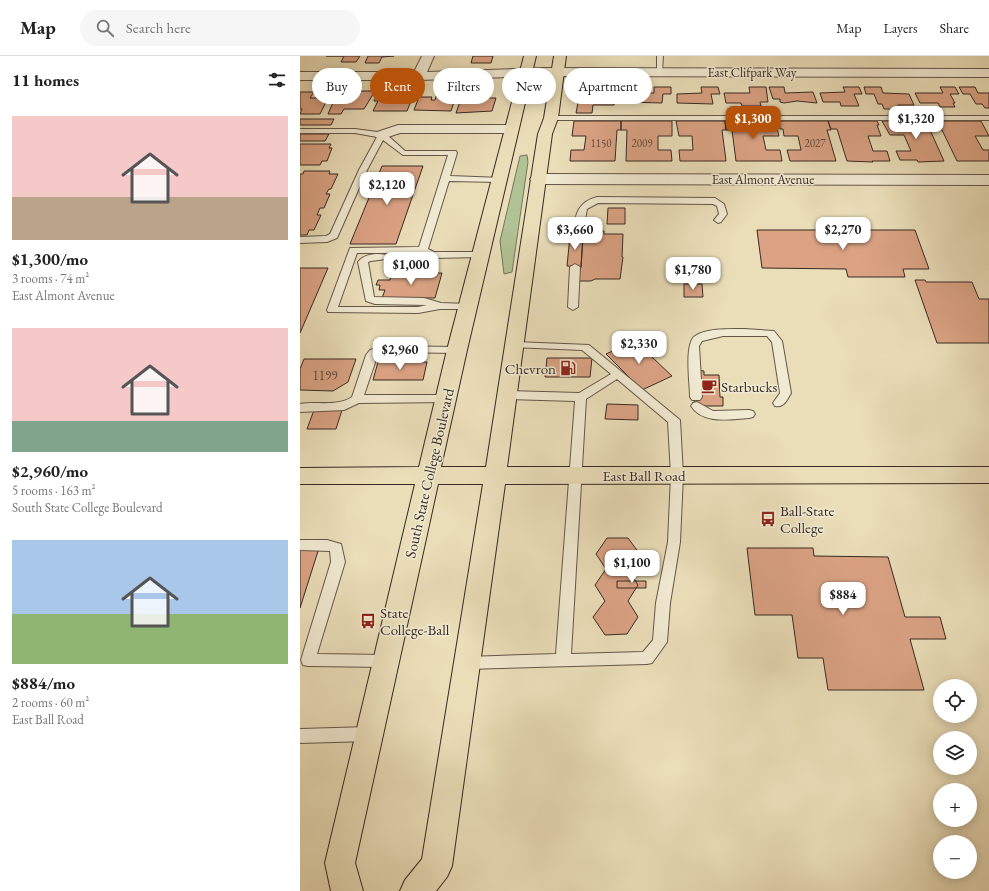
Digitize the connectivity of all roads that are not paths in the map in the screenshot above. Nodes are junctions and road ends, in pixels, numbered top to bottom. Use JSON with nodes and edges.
{"nodes":[{"id":1,"x":428,"y":56,"type":"edge"},
{"id":2,"x":530,"y":56,"type":"edge"},
{"id":3,"x":560,"y":56,"type":"edge"},
{"id":4,"x":660,"y":56,"type":"edge"},
{"id":5,"x":423,"y":68,"type":"edge"},
{"id":6,"x":526,"y":68,"type":"edge"},
{"id":7,"x":558,"y":72,"type":"junction"},
{"id":8,"x":660,"y":72,"type":"junction"},
{"id":9,"x":989,"y":72,"type":"edge"},
{"id":10,"x":502,"y":73,"type":"edge"},
{"id":11,"x":300,"y":76,"type":"edge"},
{"id":12,"x":370,"y":76,"type":"edge"},
{"id":13,"x":425,"y":76,"type":"edge"},
{"id":14,"x":517,"y":104,"type":"edge"},
{"id":15,"x":551,"y":118,"type":"junction"},
{"id":16,"x":989,"y":118,"type":"edge"},
{"id":17,"x":511,"y":129,"type":"junction"},
{"id":18,"x":300,"y":131,"type":"edge"},
{"id":19,"x":382,"y":135,"type":"junction"},
{"id":20,"x":446,"y":178,"type":"junction"},
{"id":21,"x":538,"y":179,"type":"junction"},
{"id":22,"x":499,"y":180,"type":"junction"},
{"id":23,"x":988,"y":182,"type":"edge"},
{"id":24,"x":718,"y":220,"type":"dead end"},
{"id":25,"x":578,"y":236,"type":"dead end"},
{"id":26,"x":300,"y":240,"type":"edge"},
{"id":27,"x":428,"y":253,"type":"junction"},
{"id":28,"x":481,"y":255,"type":"junction"},
{"id":29,"x":575,"y":267,"type":"dead end"},
{"id":30,"x":440,"y":306,"type":"junction"},
{"id":31,"x":468,"y":307,"type":"junction"},
{"id":32,"x":573,"y":307,"type":"dead end"},
{"id":33,"x":515,"y":345,"type":"junction"},
{"id":34,"x":457,"y":350,"type":"junction"},
{"id":35,"x":618,"y":374,"type":"junction"},
{"id":36,"x":508,"y":395,"type":"junction"},
{"id":37,"x":580,"y":397,"type":"junction"},
{"id":38,"x":356,"y":399,"type":"junction"},
{"id":39,"x":446,"y":399,"type":"junction"},
{"id":40,"x":779,"y":403,"type":"dead end"},
{"id":41,"x":300,"y":408,"type":"edge"},
{"id":42,"x":749,"y":414,"type":"dead end"},
{"id":43,"x":677,"y":475,"type":"junction"},
{"id":44,"x":989,"y":475,"type":"edge"},
{"id":45,"x":300,"y":476,"type":"edge"},
{"id":46,"x":429,"y":476,"type":"junction"},
{"id":47,"x":495,"y":476,"type":"junction"},
{"id":48,"x":576,"y":476,"type":"junction"},
{"id":49,"x":300,"y":545,"type":"edge"},
{"id":50,"x":564,"y":660,"type":"junction"},
{"id":51,"x":386,"y":661,"type":"junction"},
{"id":52,"x":467,"y":663,"type":"junction"},
{"id":53,"x":370,"y":734,"type":"junction"},
{"id":54,"x":300,"y":736,"type":"edge"},
{"id":55,"x":347,"y":891,"type":"edge"},
{"id":56,"x":416,"y":891,"type":"edge"}],
"edges":[{"from":1,"to":5,"type":"street"},
{"from":2,"to":6,"type":"main road","name":"South State College Boulevard"},
{"from":3,"to":7,"type":"main road"},
{"from":4,"to":8,"type":"lane"},
{"from":7,"to":8,"type":"street","name":"East Clifpark Way"},
{"from":7,"to":15,"type":"main road"},
{"from":8,"to":9,"type":"street","name":"East Clifpark Way"},
{"from":10,"to":13,"type":"street","name":"East Clifpark Way"},
{"from":11,"to":12,"type":"street","name":"East Clifpark Way"},
{"from":14,"to":17,"type":"main road","name":"South State College Boulevard"},
{"from":15,"to":16,"type":"lane"},
{"from":15,"to":21,"type":"main road"},
{"from":17,"to":19,"type":"street"},
{"from":17,"to":22,"type":"main road","name":"South State College Boulevard"},
{"from":18,"to":19,"type":"lane"},
{"from":19,"to":20,"type":"lane"},
{"from":19,"to":26,"type":"lane"},
{"from":20,"to":22,"type":"lane"},
{"from":20,"to":27,"type":"lane"},
{"from":21,"to":23,"type":"street","name":"East Almont Avenue"},
{"from":21,"to":33,"type":"main road"},
{"from":22,"to":28,"type":"main road","name":"South State College Boulevard"},
{"from":24,"to":25,"type":"lane"},
{"from":27,"to":28,"type":"lane"},
{"from":27,"to":30,"type":"lane"},
{"from":27,"to":30,"type":"lane"},
{"from":28,"to":31,"type":"main road","name":"South State College Boulevard"},
{"from":29,"to":32,"type":"lane"},
{"from":30,"to":31,"type":"lane"},
{"from":31,"to":34,"type":"main road","name":"South State College Boulevard"},
{"from":33,"to":35,"type":"lane"},
{"from":33,"to":36,"type":"main road"},
{"from":34,"to":38,"type":"lane"},
{"from":34,"to":39,"type":"main road","name":"South State College Boulevard"},
{"from":35,"to":37,"type":"lane"},
{"from":35,"to":43,"type":"lane"},
{"from":36,"to":37,"type":"lane"},
{"from":36,"to":47,"type":"main road"},
{"from":37,"to":48,"type":"lane"},
{"from":38,"to":39,"type":"lane"},
{"from":38,"to":41,"type":"lane"},
{"from":39,"to":46,"type":"main road","name":"South State College Boulevard"},
{"from":40,"to":42,"type":"lane"},
{"from":43,"to":44,"type":"main road","name":"East Ball Road"},
{"from":43,"to":48,"type":"main road","name":"East Ball Road"},
{"from":43,"to":50,"type":"lane"},
{"from":45,"to":46,"type":"main road","name":"East Ball Road"},
{"from":46,"to":47,"type":"main road","name":"East Ball Road"},
{"from":46,"to":51,"type":"main road","name":"South State College Boulevard"},
{"from":47,"to":48,"type":"main road","name":"East Ball Road"},
{"from":47,"to":52,"type":"main road"},
{"from":48,"to":50,"type":"lane"},
{"from":49,"to":51,"type":"lane"},
{"from":50,"to":52,"type":"lane"},
{"from":51,"to":53,"type":"main road","name":"South State College Boulevard"},
{"from":52,"to":56,"type":"main road"},
{"from":53,"to":54,"type":"lane"},
{"from":53,"to":55,"type":"main road","name":"South State College Boulevard"}]}
